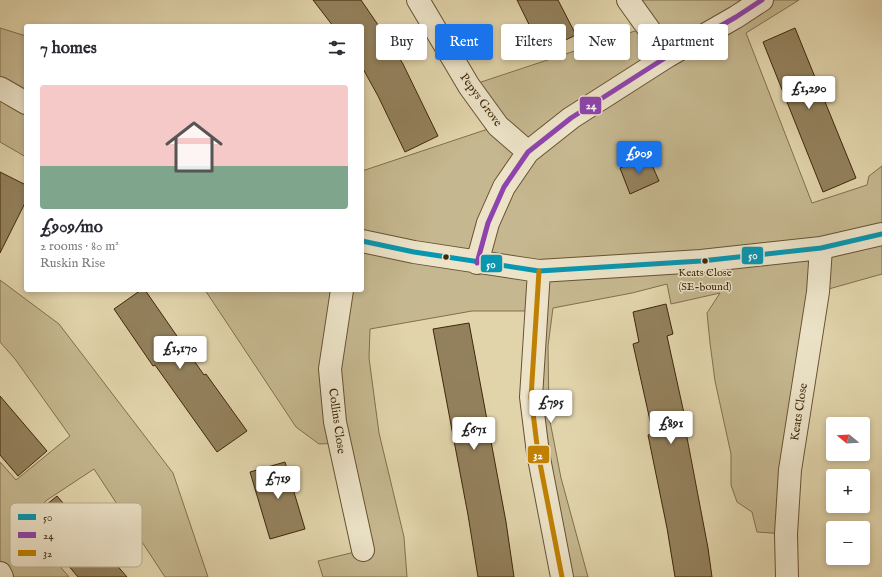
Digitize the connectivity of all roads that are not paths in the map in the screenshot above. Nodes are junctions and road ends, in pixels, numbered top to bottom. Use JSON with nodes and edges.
{"nodes":[{"id":1,"x":418,"y":0,"type":"edge"},
{"id":2,"x":628,"y":0,"type":"edge"},
{"id":3,"x":762,"y":0,"type":"edge"},
{"id":4,"x":645,"y":24,"type":"edge"},
{"id":5,"x":724,"y":24,"type":"edge"},
{"id":6,"x":662,"y":60,"type":"edge"},
{"id":7,"x":0,"y":88,"type":"edge"},
{"id":8,"x":24,"y":102,"type":"edge"},
{"id":9,"x":528,"y":152,"type":"junction"},
{"id":10,"x":882,"y":234,"type":"edge"},
{"id":11,"x":364,"y":241,"type":"edge"},
{"id":12,"x":821,"y":248,"type":"junction"},
{"id":13,"x":477,"y":263,"type":"junction"},
{"id":14,"x":539,"y":272,"type":"junction"},
{"id":15,"x":342,"y":292,"type":"edge"},
{"id":16,"x":363,"y":550,"type":"dead end"},
{"id":17,"x":0,"y":573,"type":"edge"},
{"id":18,"x":2,"y":577,"type":"edge"},
{"id":19,"x":562,"y":577,"type":"edge"},
{"id":20,"x":787,"y":577,"type":"edge"}],
"edges":[{"from":1,"to":9,"type":"street","name":"Pepys Grove"},
{"from":2,"to":4,"type":"street"},
{"from":3,"to":5,"type":"street"},
{"from":6,"to":9,"type":"street"},
{"from":7,"to":8,"type":"street"},
{"from":9,"to":13,"type":"street"},
{"from":10,"to":12,"type":"street"},
{"from":11,"to":13,"type":"street"},
{"from":12,"to":14,"type":"street"},
{"from":12,"to":20,"type":"street","name":"Keats Close"},
{"from":13,"to":14,"type":"street"},
{"from":14,"to":19,"type":"street"},
{"from":15,"to":16,"type":"street","name":"Collins Close"},
{"from":17,"to":18,"type":"street"}]}
